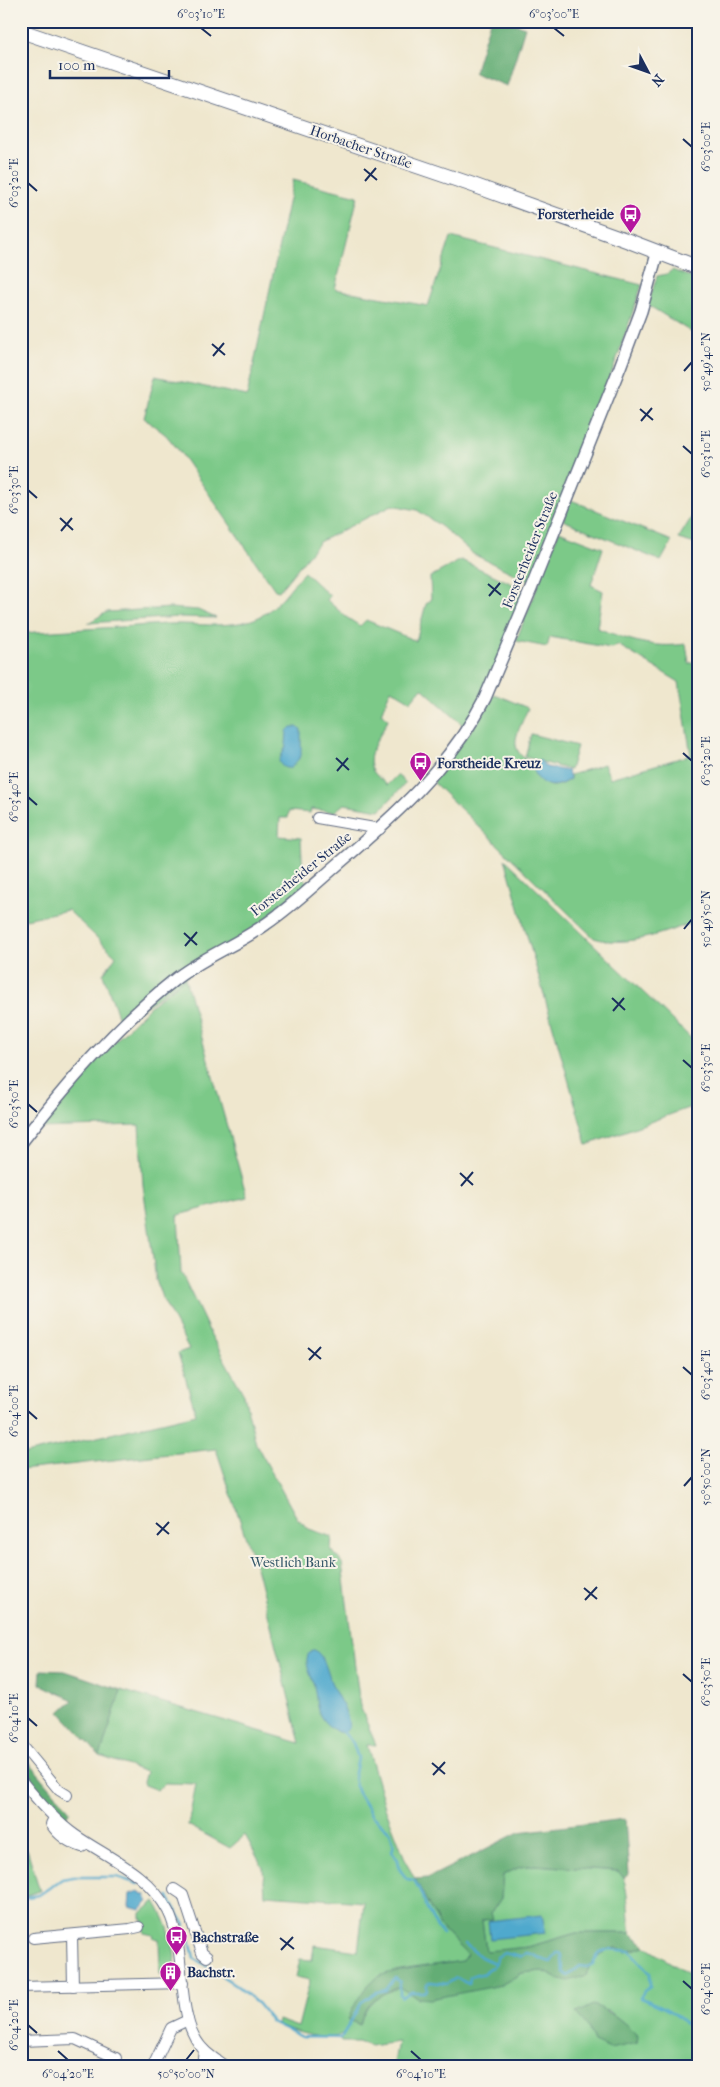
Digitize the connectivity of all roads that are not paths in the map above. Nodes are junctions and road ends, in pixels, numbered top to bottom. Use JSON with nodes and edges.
{"nodes":[{"id":1,"x":21,"y":31,"type":"edge"},
{"id":2,"x":658,"y":254,"type":"junction"},
{"id":3,"x":699,"y":268,"type":"edge"},
{"id":4,"x":317,"y":818,"type":"dead end"},
{"id":5,"x":380,"y":829,"type":"junction"},
{"id":6,"x":21,"y":1143,"type":"edge"},
{"id":7,"x":21,"y":1744,"type":"edge"},
{"id":8,"x":21,"y":1780,"type":"edge"},
{"id":9,"x":66,"y":1795,"type":"dead end"},
{"id":10,"x":174,"y":1889,"type":"dead end"},
{"id":11,"x":140,"y":1927,"type":"dead end"},
{"id":12,"x":186,"y":1930,"type":"junction"},
{"id":13,"x":72,"y":1935,"type":"junction"},
{"id":14,"x":33,"y":1938,"type":"dead end"},
{"id":15,"x":207,"y":1958,"type":"dead end"},
{"id":16,"x":183,"y":1983,"type":"junction"},
{"id":17,"x":73,"y":1986,"type":"junction"},
{"id":18,"x":21,"y":1987,"type":"edge"},
{"id":19,"x":188,"y":2020,"type":"junction"},
{"id":20,"x":21,"y":2042,"type":"edge"},
{"id":21,"x":204,"y":2050,"type":"junction"},
{"id":22,"x":116,"y":2058,"type":"dead end"},
{"id":23,"x":153,"y":2066,"type":"edge"},
{"id":24,"x":202,"y":2066,"type":"edge"},
{"id":25,"x":225,"y":2066,"type":"edge"}],
"edges":[{"from":1,"to":2,"type":"main road","name":"Horbacher Straße"},
{"from":2,"to":3,"type":"main road","name":"Horbacher Straße"},
{"from":2,"to":5,"type":"street","name":"Forsterheider Straße"},
{"from":4,"to":5,"type":"street","name":"Forsterheider Straße"},
{"from":5,"to":6,"type":"street","name":"Forsterheider Straße"},
{"from":7,"to":9,"type":"street"},
{"from":8,"to":12,"type":"street"},
{"from":10,"to":12,"type":"street"},
{"from":11,"to":13,"type":"street"},
{"from":12,"to":15,"type":"street"},
{"from":12,"to":16,"type":"street"},
{"from":13,"to":14,"type":"street"},
{"from":13,"to":17,"type":"street"},
{"from":16,"to":17,"type":"street"},
{"from":16,"to":19,"type":"street"},
{"from":17,"to":18,"type":"street"},
{"from":19,"to":21,"type":"street"},
{"from":19,"to":23,"type":"street"},
{"from":20,"to":22,"type":"street"},
{"from":21,"to":24,"type":"street"},
{"from":21,"to":25,"type":"street"}]}
